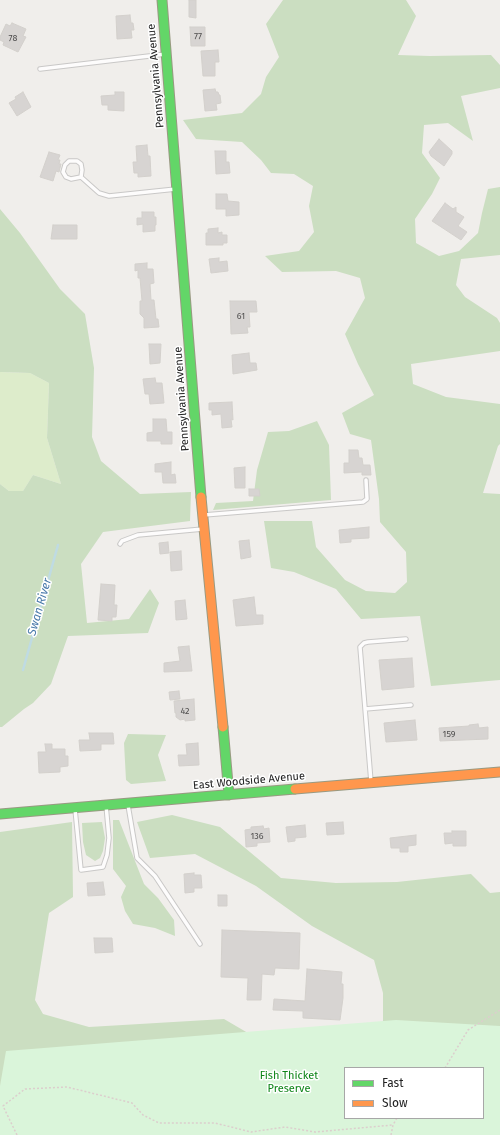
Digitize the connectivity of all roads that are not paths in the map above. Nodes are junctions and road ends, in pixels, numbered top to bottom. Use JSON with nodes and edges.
{"nodes":[{"id":1,"x":162,"y":0,"type":"edge"},
{"id":2,"x":167,"y":54,"type":"junction"},
{"id":3,"x":40,"y":69,"type":"dead end"},
{"id":4,"x":80,"y":177,"type":"junction"},
{"id":5,"x":178,"y":189,"type":"junction"},
{"id":6,"x":366,"y":480,"type":"dead end"},
{"id":7,"x":203,"y":516,"type":"junction"},
{"id":8,"x":204,"y":529,"type":"junction"},
{"id":9,"x":120,"y":544,"type":"dead end"},
{"id":10,"x":406,"y":639,"type":"dead end"},
{"id":11,"x":411,"y":705,"type":"dead end"},
{"id":12,"x":365,"y":709,"type":"junction"},
{"id":13,"x":500,"y":772,"type":"edge"},
{"id":14,"x":371,"y":783,"type":"junction"},
{"id":15,"x":229,"y":795,"type":"junction"},
{"id":16,"x":128,"y":804,"type":"junction"},
{"id":17,"x":106,"y":805,"type":"junction"},
{"id":18,"x":75,"y":808,"type":"junction"},
{"id":19,"x":0,"y":814,"type":"edge"},
{"id":20,"x":200,"y":944,"type":"dead end"}],
"edges":[{"from":1,"to":2,"type":"street","name":"Pennsylvania Avenue"},
{"from":2,"to":3,"type":"lane"},
{"from":2,"to":5,"type":"street","name":"Pennsylvania Avenue"},
{"from":4,"to":4,"type":"lane"},
{"from":4,"to":5,"type":"lane"},
{"from":5,"to":7,"type":"street","name":"Pennsylvania Avenue"},
{"from":6,"to":7,"type":"lane"},
{"from":7,"to":8,"type":"street","name":"Pennsylvania Avenue"},
{"from":8,"to":9,"type":"lane"},
{"from":8,"to":15,"type":"street","name":"Pennsylvania Avenue"},
{"from":10,"to":12,"type":"lane"},
{"from":11,"to":12,"type":"lane"},
{"from":12,"to":14,"type":"lane"},
{"from":13,"to":14,"type":"street","name":"East Woodside Avenue"},
{"from":14,"to":15,"type":"street","name":"East Woodside Avenue"},
{"from":15,"to":16,"type":"street","name":"East Woodside Avenue"},
{"from":16,"to":17,"type":"street","name":"East Woodside Avenue"},
{"from":16,"to":20,"type":"lane"},
{"from":17,"to":18,"type":"street","name":"East Woodside Avenue"},
{"from":17,"to":18,"type":"lane"},
{"from":18,"to":19,"type":"street","name":"East Woodside Avenue"}]}
